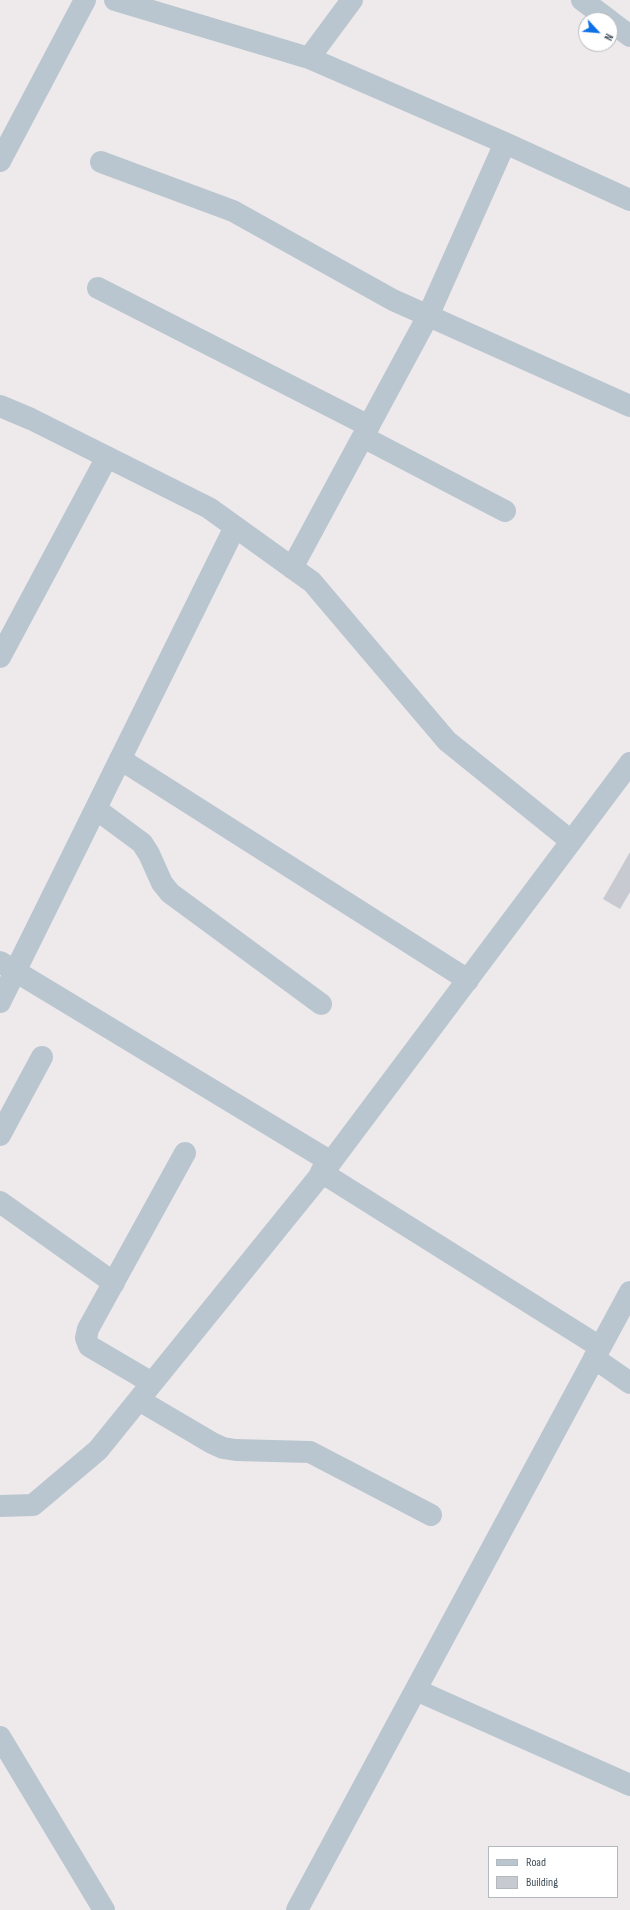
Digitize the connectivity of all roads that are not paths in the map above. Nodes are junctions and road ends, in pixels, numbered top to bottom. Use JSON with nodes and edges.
{"nodes":[{"id":1,"x":85,"y":0,"type":"edge"},
{"id":2,"x":115,"y":0,"type":"edge"},
{"id":3,"x":352,"y":0,"type":"edge"},
{"id":4,"x":582,"y":0,"type":"edge"},
{"id":5,"x":597,"y":12,"type":"edge"},
{"id":6,"x":618,"y":27,"type":"edge"},
{"id":7,"x":630,"y":36,"type":"edge"},
{"id":8,"x":310,"y":58,"type":"junction"},
{"id":9,"x":505,"y":143,"type":"junction"},
{"id":10,"x":0,"y":162,"type":"edge"},
{"id":11,"x":102,"y":162,"type":"dead end"},
{"id":12,"x":630,"y":200,"type":"edge"},
{"id":13,"x":98,"y":288,"type":"dead end"},
{"id":14,"x":428,"y":316,"type":"junction"},
{"id":15,"x":0,"y":406,"type":"edge"},
{"id":16,"x":630,"y":406,"type":"edge"},
{"id":17,"x":366,"y":431,"type":"junction"},
{"id":18,"x":107,"y":457,"type":"junction"},
{"id":19,"x":505,"y":511,"type":"dead end"},
{"id":20,"x":235,"y":527,"type":"junction"},
{"id":21,"x":292,"y":568,"type":"junction"},
{"id":22,"x":0,"y":656,"type":"edge"},
{"id":23,"x":120,"y":759,"type":"junction"},
{"id":24,"x":630,"y":763,"type":"edge"},
{"id":25,"x":96,"y":809,"type":"junction"},
{"id":26,"x":571,"y":841,"type":"junction"},
{"id":27,"x":8,"y":967,"type":"edge"},
{"id":28,"x":468,"y":980,"type":"junction"},
{"id":29,"x":0,"y":1002,"type":"edge"},
{"id":30,"x":321,"y":1004,"type":"dead end"},
{"id":31,"x":42,"y":1057,"type":"dead end"},
{"id":32,"x":0,"y":1135,"type":"edge"},
{"id":33,"x":185,"y":1153,"type":"dead end"},
{"id":34,"x":326,"y":1167,"type":"junction"},
{"id":35,"x":0,"y":1202,"type":"edge"},
{"id":36,"x":114,"y":1283,"type":"junction"},
{"id":37,"x":630,"y":1292,"type":"edge"},
{"id":38,"x":597,"y":1353,"type":"junction"},
{"id":39,"x":152,"y":1383,"type":"junction"},
{"id":40,"x":630,"y":1383,"type":"edge"},
{"id":41,"x":139,"y":1400,"type":"junction"},
{"id":42,"x":0,"y":1506,"type":"edge"},
{"id":43,"x":431,"y":1515,"type":"dead end"},
{"id":44,"x":416,"y":1690,"type":"junction"},
{"id":45,"x":0,"y":1737,"type":"edge"},
{"id":46,"x":630,"y":1785,"type":"edge"},
{"id":47,"x":104,"y":1910,"type":"edge"},
{"id":48,"x":297,"y":1910,"type":"edge"}],
"edges":[{"from":1,"to":10,"type":"street"},
{"from":2,"to":8,"type":"street"},
{"from":3,"to":8,"type":"street"},
{"from":4,"to":5,"type":"street"},
{"from":6,"to":7,"type":"street"},
{"from":8,"to":9,"type":"street"},
{"from":9,"to":12,"type":"street"},
{"from":9,"to":14,"type":"street"},
{"from":11,"to":14,"type":"street"},
{"from":13,"to":17,"type":"street"},
{"from":14,"to":16,"type":"street"},
{"from":14,"to":17,"type":"street"},
{"from":15,"to":18,"type":"street"},
{"from":17,"to":19,"type":"street"},
{"from":17,"to":21,"type":"street"},
{"from":18,"to":20,"type":"street"},
{"from":18,"to":22,"type":"street"},
{"from":20,"to":21,"type":"street"},
{"from":20,"to":23,"type":"street"},
{"from":21,"to":26,"type":"street"},
{"from":23,"to":25,"type":"street"},
{"from":23,"to":28,"type":"street"},
{"from":24,"to":26,"type":"street"},
{"from":25,"to":27,"type":"street"},
{"from":25,"to":30,"type":"street"},
{"from":26,"to":28,"type":"street"},
{"from":27,"to":29,"type":"street"},
{"from":27,"to":34,"type":"street"},
{"from":28,"to":34,"type":"street"},
{"from":31,"to":32,"type":"street"},
{"from":33,"to":36,"type":"street"},
{"from":34,"to":38,"type":"street"},
{"from":34,"to":39,"type":"street"},
{"from":35,"to":36,"type":"street"},
{"from":36,"to":39,"type":"street"},
{"from":37,"to":38,"type":"street"},
{"from":38,"to":40,"type":"street"},
{"from":38,"to":44,"type":"street"},
{"from":39,"to":41,"type":"street"},
{"from":41,"to":42,"type":"street"},
{"from":41,"to":43,"type":"street"},
{"from":44,"to":46,"type":"street"},
{"from":44,"to":48,"type":"street"},
{"from":45,"to":47,"type":"street"}]}
